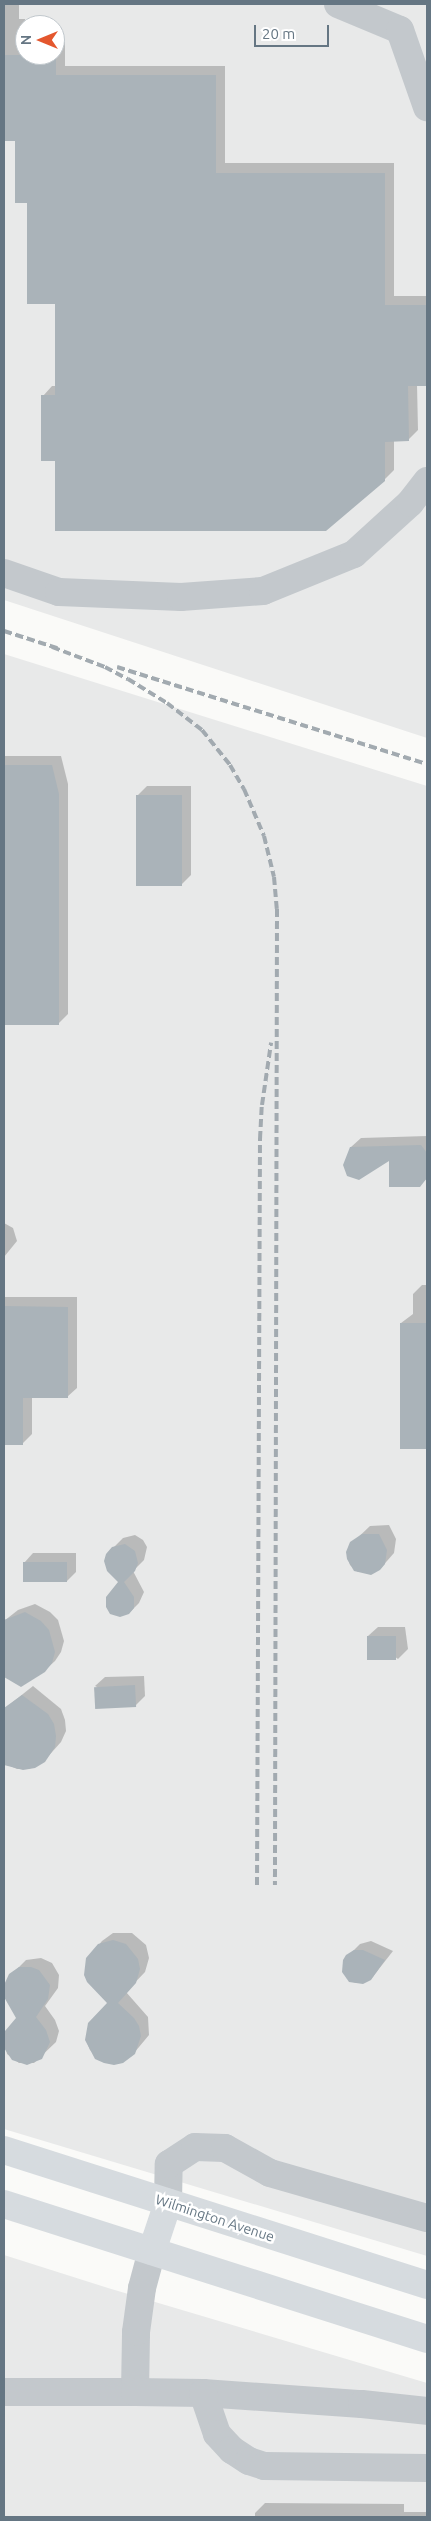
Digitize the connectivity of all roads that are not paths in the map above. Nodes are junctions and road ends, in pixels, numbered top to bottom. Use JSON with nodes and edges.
{"nodes":[{"id":1,"x":338,"y":4,"type":"edge"},
{"id":2,"x":427,"y":107,"type":"edge"},
{"id":3,"x":427,"y":481,"type":"edge"},
{"id":4,"x":4,"y":573,"type":"edge"},
{"id":5,"x":4,"y":2150,"type":"edge"},
{"id":6,"x":168,"y":2203,"type":"junction"},
{"id":7,"x":4,"y":2204,"type":"edge"},
{"id":8,"x":427,"y":2218,"type":"edge"},
{"id":9,"x":152,"y":2251,"type":"junction"},
{"id":10,"x":427,"y":2285,"type":"edge"},
{"id":11,"x":427,"y":2339,"type":"edge"},
{"id":12,"x":4,"y":2392,"type":"edge"},
{"id":13,"x":135,"y":2392,"type":"junction"},
{"id":14,"x":203,"y":2393,"type":"junction"},
{"id":15,"x":427,"y":2411,"type":"edge"},
{"id":16,"x":427,"y":2468,"type":"edge"}],
"edges":[{"from":1,"to":2,"type":"lane"},
{"from":3,"to":4,"type":"lane"},
{"from":5,"to":6,"type":"main road","name":"Wilmington Avenue"},
{"from":6,"to":8,"type":"lane"},
{"from":6,"to":9,"type":"main road"},
{"from":6,"to":10,"type":"main road","name":"Wilmington Avenue"},
{"from":7,"to":9,"type":"main road"},
{"from":9,"to":11,"type":"main road"},
{"from":9,"to":13,"type":"lane"},
{"from":12,"to":13,"type":"lane"},
{"from":13,"to":14,"type":"lane"},
{"from":14,"to":15,"type":"lane"},
{"from":14,"to":16,"type":"lane"}]}
